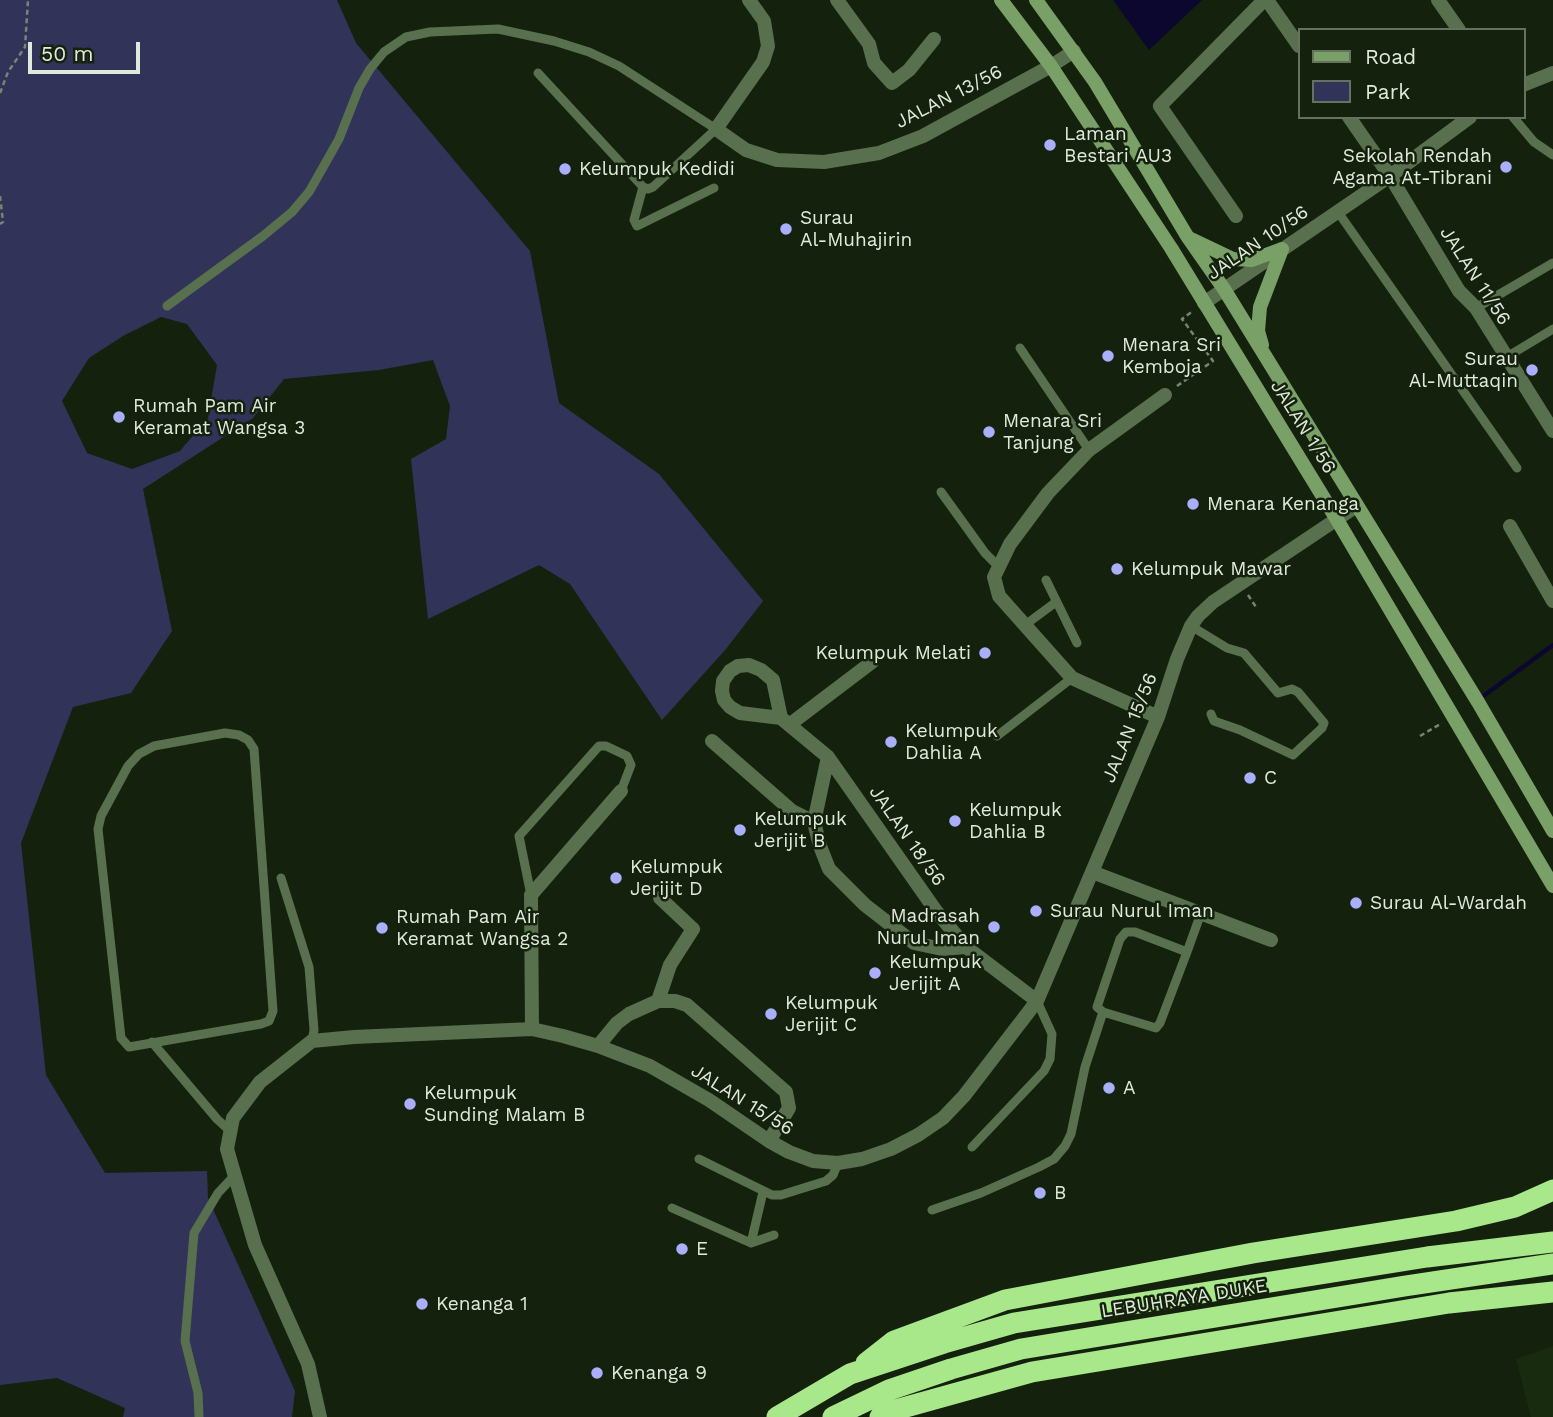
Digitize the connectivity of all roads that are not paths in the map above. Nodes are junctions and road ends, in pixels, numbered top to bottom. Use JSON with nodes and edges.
{"nodes":[{"id":1,"x":749,"y":0,"type":"edge"},
{"id":2,"x":837,"y":0,"type":"edge"},
{"id":3,"x":1001,"y":0,"type":"edge"},
{"id":4,"x":1036,"y":0,"type":"edge"},
{"id":5,"x":1266,"y":0,"type":"edge"},
{"id":6,"x":1438,"y":0,"type":"edge"},
{"id":7,"x":1458,"y":28,"type":"edge"},
{"id":8,"x":934,"y":39,"type":"dead end"},
{"id":9,"x":1298,"y":45,"type":"edge"},
{"id":10,"x":1074,"y":51,"type":"junction"},
{"id":11,"x":1051,"y":66,"type":"junction"},
{"id":12,"x":538,"y":73,"type":"dead end"},
{"id":13,"x":1553,"y":73,"type":"edge"},
{"id":14,"x":1525,"y":84,"type":"edge"},
{"id":15,"x":1350,"y":119,"type":"edge"},
{"id":16,"x":1467,"y":119,"type":"edge"},
{"id":17,"x":1515,"y":119,"type":"edge"},
{"id":18,"x":716,"y":129,"type":"junction"},
{"id":19,"x":1553,"y":155,"type":"edge"},
{"id":20,"x":1390,"y":176,"type":"junction"},
{"id":21,"x":643,"y":187,"type":"junction"},
{"id":22,"x":714,"y":188,"type":"dead end"},
{"id":23,"x":1338,"y":212,"type":"junction"},
{"id":24,"x":1236,"y":216,"type":"dead end"},
{"id":25,"x":1187,"y":236,"type":"junction"},
{"id":26,"x":1282,"y":249,"type":"junction"},
{"id":27,"x":1553,"y":263,"type":"edge"},
{"id":28,"x":1224,"y":289,"type":"junction"},
{"id":29,"x":1204,"y":303,"type":"junction"},
{"id":30,"x":167,"y":306,"type":"dead end"},
{"id":31,"x":1476,"y":308,"type":"junction"},
{"id":32,"x":1553,"y":329,"type":"edge"},
{"id":33,"x":1020,"y":348,"type":"dead end"},
{"id":34,"x":1505,"y":358,"type":"junction"},
{"id":35,"x":1269,"y":365,"type":"junction"},
{"id":36,"x":1165,"y":395,"type":"road end"},
{"id":37,"x":1553,"y":431,"type":"edge"},
{"id":38,"x":1090,"y":450,"type":"junction"},
{"id":39,"x":1517,"y":468,"type":"dead end"},
{"id":40,"x":941,"y":492,"type":"dead end"},
{"id":41,"x":1356,"y":507,"type":"junction"},
{"id":42,"x":1336,"y":518,"type":"junction"},
{"id":43,"x":1510,"y":526,"type":"dead end"},
{"id":44,"x":999,"y":567,"type":"junction"},
{"id":45,"x":1046,"y":580,"type":"dead end"},
{"id":46,"x":1553,"y":601,"type":"edge"},
{"id":47,"x":1056,"y":602,"type":"junction"},
{"id":48,"x":1025,"y":625,"type":"junction"},
{"id":49,"x":1191,"y":626,"type":"junction"},
{"id":50,"x":1077,"y":643,"type":"dead end"},
{"id":51,"x":872,"y":662,"type":"dead end"},
{"id":52,"x":1072,"y":678,"type":"junction"},
{"id":53,"x":1211,"y":714,"type":"dead end"},
{"id":54,"x":1158,"y":717,"type":"junction"},
{"id":55,"x":785,"y":721,"type":"junction"},
{"id":56,"x":997,"y":736,"type":"dead end"},
{"id":57,"x":712,"y":741,"type":"dead end"},
{"id":58,"x":828,"y":757,"type":"junction"},
{"id":59,"x":621,"y":791,"type":"joint"},
{"id":60,"x":814,"y":822,"type":"junction"},
{"id":61,"x":1553,"y":831,"type":"edge"},
{"id":62,"x":1092,"y":872,"type":"junction"},
{"id":63,"x":281,"y":878,"type":"dead end"},
{"id":64,"x":1553,"y":886,"type":"edge"},
{"id":65,"x":531,"y":895,"type":"junction"},
{"id":66,"x":660,"y":898,"type":"dead end"},
{"id":67,"x":1201,"y":913,"type":"junction"},
{"id":68,"x":1270,"y":940,"type":"dead end"},
{"id":69,"x":966,"y":947,"type":"junction"},
{"id":70,"x":1187,"y":952,"type":"junction"},
{"id":71,"x":658,"y":1001,"type":"junction"},
{"id":72,"x":1037,"y":1001,"type":"junction"},
{"id":73,"x":1102,"y":1012,"type":"junction"},
{"id":74,"x":532,"y":1029,"type":"junction"},
{"id":75,"x":312,"y":1041,"type":"junction"},
{"id":76,"x":152,"y":1042,"type":"junction"},
{"id":77,"x":598,"y":1046,"type":"junction"},
{"id":78,"x":230,"y":1131,"type":"junction"},
{"id":79,"x":769,"y":1141,"type":"junction"},
{"id":80,"x":972,"y":1147,"type":"dead end"},
{"id":81,"x":699,"y":1159,"type":"dead end"},
{"id":82,"x":838,"y":1163,"type":"junction"},
{"id":83,"x":234,"y":1176,"type":"junction"},
{"id":84,"x":1553,"y":1190,"type":"edge"},
{"id":85,"x":762,"y":1192,"type":"junction"},
{"id":86,"x":672,"y":1208,"type":"dead end"},
{"id":87,"x":932,"y":1210,"type":"dead end"},
{"id":88,"x":775,"y":1235,"type":"dead end"},
{"id":89,"x":1553,"y":1242,"type":"edge"},
{"id":90,"x":751,"y":1243,"type":"junction"},
{"id":91,"x":1553,"y":1264,"type":"edge"},
{"id":92,"x":1553,"y":1292,"type":"edge"},
{"id":93,"x":850,"y":1374,"type":"junction"},
{"id":94,"x":199,"y":1417,"type":"edge"},
{"id":95,"x":320,"y":1417,"type":"edge"},
{"id":96,"x":777,"y":1417,"type":"edge"},
{"id":97,"x":833,"y":1417,"type":"edge"},
{"id":98,"x":880,"y":1417,"type":"edge"}],
"edges":[{"from":1,"to":18,"type":"street"},
{"from":2,"to":8,"type":"street"},
{"from":3,"to":11,"type":"main road","name":"JALAN 1/56"},
{"from":4,"to":10,"type":"main road","name":"JALAN 1/56"},
{"from":5,"to":9,"type":"street"},
{"from":5,"to":24,"type":"street"},
{"from":6,"to":7,"type":"street"},
{"from":10,"to":11,"type":"street","name":"JALAN 13/56"},
{"from":10,"to":25,"type":"main road","name":"JALAN 1/56"},
{"from":11,"to":18,"type":"street","name":"JALAN 13/56"},
{"from":11,"to":29,"type":"main road","name":"JALAN 1/56"},
{"from":12,"to":21,"type":"lane"},
{"from":13,"to":14,"type":"street"},
{"from":15,"to":20,"type":"street","name":"JALAN 11/56"},
{"from":16,"to":20,"type":"street","name":"JALAN 10/56"},
{"from":17,"to":19,"type":"lane"},
{"from":18,"to":21,"type":"lane"},
{"from":18,"to":30,"type":"lane"},
{"from":20,"to":23,"type":"street","name":"JALAN 10/56"},
{"from":20,"to":31,"type":"street","name":"JALAN 11/56"},
{"from":21,"to":22,"type":"lane"},
{"from":23,"to":26,"type":"street","name":"JALAN 10/56"},
{"from":23,"to":39,"type":"lane"},
{"from":25,"to":26,"type":"main road"},
{"from":25,"to":28,"type":"main road","name":"JALAN 1/56"},
{"from":26,"to":28,"type":"street","name":"JALAN 10/56"},
{"from":26,"to":35,"type":"main road"},
{"from":27,"to":31,"type":"lane"},
{"from":28,"to":29,"type":"street","name":"JALAN 10/56"},
{"from":28,"to":35,"type":"main road","name":"JALAN 1/56"},
{"from":29,"to":42,"type":"main road","name":"JALAN 1/56"},
{"from":31,"to":34,"type":"street","name":"JALAN 11/56"},
{"from":32,"to":34,"type":"lane"},
{"from":33,"to":38,"type":"lane"},
{"from":34,"to":37,"type":"street","name":"JALAN 11/56"},
{"from":35,"to":41,"type":"main road","name":"JALAN 1/56"},
{"from":36,"to":38,"type":"street"},
{"from":38,"to":44,"type":"street"},
{"from":40,"to":44,"type":"lane"},
{"from":41,"to":42,"type":"street","name":"JALAN 15/56"},
{"from":41,"to":61,"type":"main road","name":"JALAN 1/56"},
{"from":42,"to":49,"type":"street","name":"JALAN 15/56"},
{"from":42,"to":64,"type":"main road","name":"JALAN 1/56"},
{"from":43,"to":46,"type":"street"},
{"from":44,"to":48,"type":"street"},
{"from":45,"to":47,"type":"lane"},
{"from":47,"to":48,"type":"lane"},
{"from":47,"to":50,"type":"lane"},
{"from":48,"to":52,"type":"street"},
{"from":49,"to":53,"type":"lane"},
{"from":49,"to":54,"type":"street","name":"JALAN 15/56"},
{"from":51,"to":55,"type":"street"},
{"from":52,"to":54,"type":"street"},
{"from":52,"to":56,"type":"lane"},
{"from":54,"to":62,"type":"street","name":"JALAN 15/56"},
{"from":55,"to":55,"type":"street"},
{"from":55,"to":58,"type":"street","name":"JALAN 18/56"},
{"from":57,"to":60,"type":"street"},
{"from":58,"to":60,"type":"street"},
{"from":58,"to":69,"type":"street","name":"JALAN 18/56"},
{"from":59,"to":65,"type":"street"},
{"from":59,"to":65,"type":"lane"},
{"from":60,"to":69,"type":"street"},
{"from":62,"to":67,"type":"street"},
{"from":62,"to":72,"type":"street","name":"JALAN 15/56"},
{"from":63,"to":75,"type":"lane"},
{"from":65,"to":74,"type":"street"},
{"from":66,"to":71,"type":"street"},
{"from":67,"to":68,"type":"street"},
{"from":67,"to":70,"type":"lane"},
{"from":69,"to":72,"type":"street","name":"JALAN 18/56"},
{"from":70,"to":73,"type":"lane"},
{"from":70,"to":73,"type":"lane"},
{"from":71,"to":77,"type":"street"},
{"from":71,"to":79,"type":"street"},
{"from":72,"to":80,"type":"lane"},
{"from":72,"to":82,"type":"street","name":"JALAN 15/56"},
{"from":73,"to":87,"type":"lane"},
{"from":74,"to":75,"type":"street","name":"JALAN 15/56"},
{"from":74,"to":77,"type":"street","name":"JALAN 15/56"},
{"from":75,"to":78,"type":"street"},
{"from":76,"to":76,"type":"lane"},
{"from":76,"to":78,"type":"lane"},
{"from":77,"to":79,"type":"street","name":"JALAN 15/56"},
{"from":78,"to":83,"type":"street"},
{"from":79,"to":82,"type":"street","name":"JALAN 15/56"},
{"from":81,"to":85,"type":"lane"},
{"from":82,"to":85,"type":"lane"},
{"from":83,"to":94,"type":"lane"},
{"from":83,"to":95,"type":"street"},
{"from":84,"to":93,"type":"highway"},
{"from":85,"to":90,"type":"lane"},
{"from":86,"to":90,"type":"lane"},
{"from":88,"to":90,"type":"lane"},
{"from":89,"to":93,"type":"highway","name":"LEBUHRAYA DUKE"},
{"from":91,"to":97,"type":"highway","name":"LEBUHRAYA DUKE"},
{"from":92,"to":98,"type":"highway"},
{"from":93,"to":96,"type":"highway","name":"LEBUHRAYA DUKE"}]}
